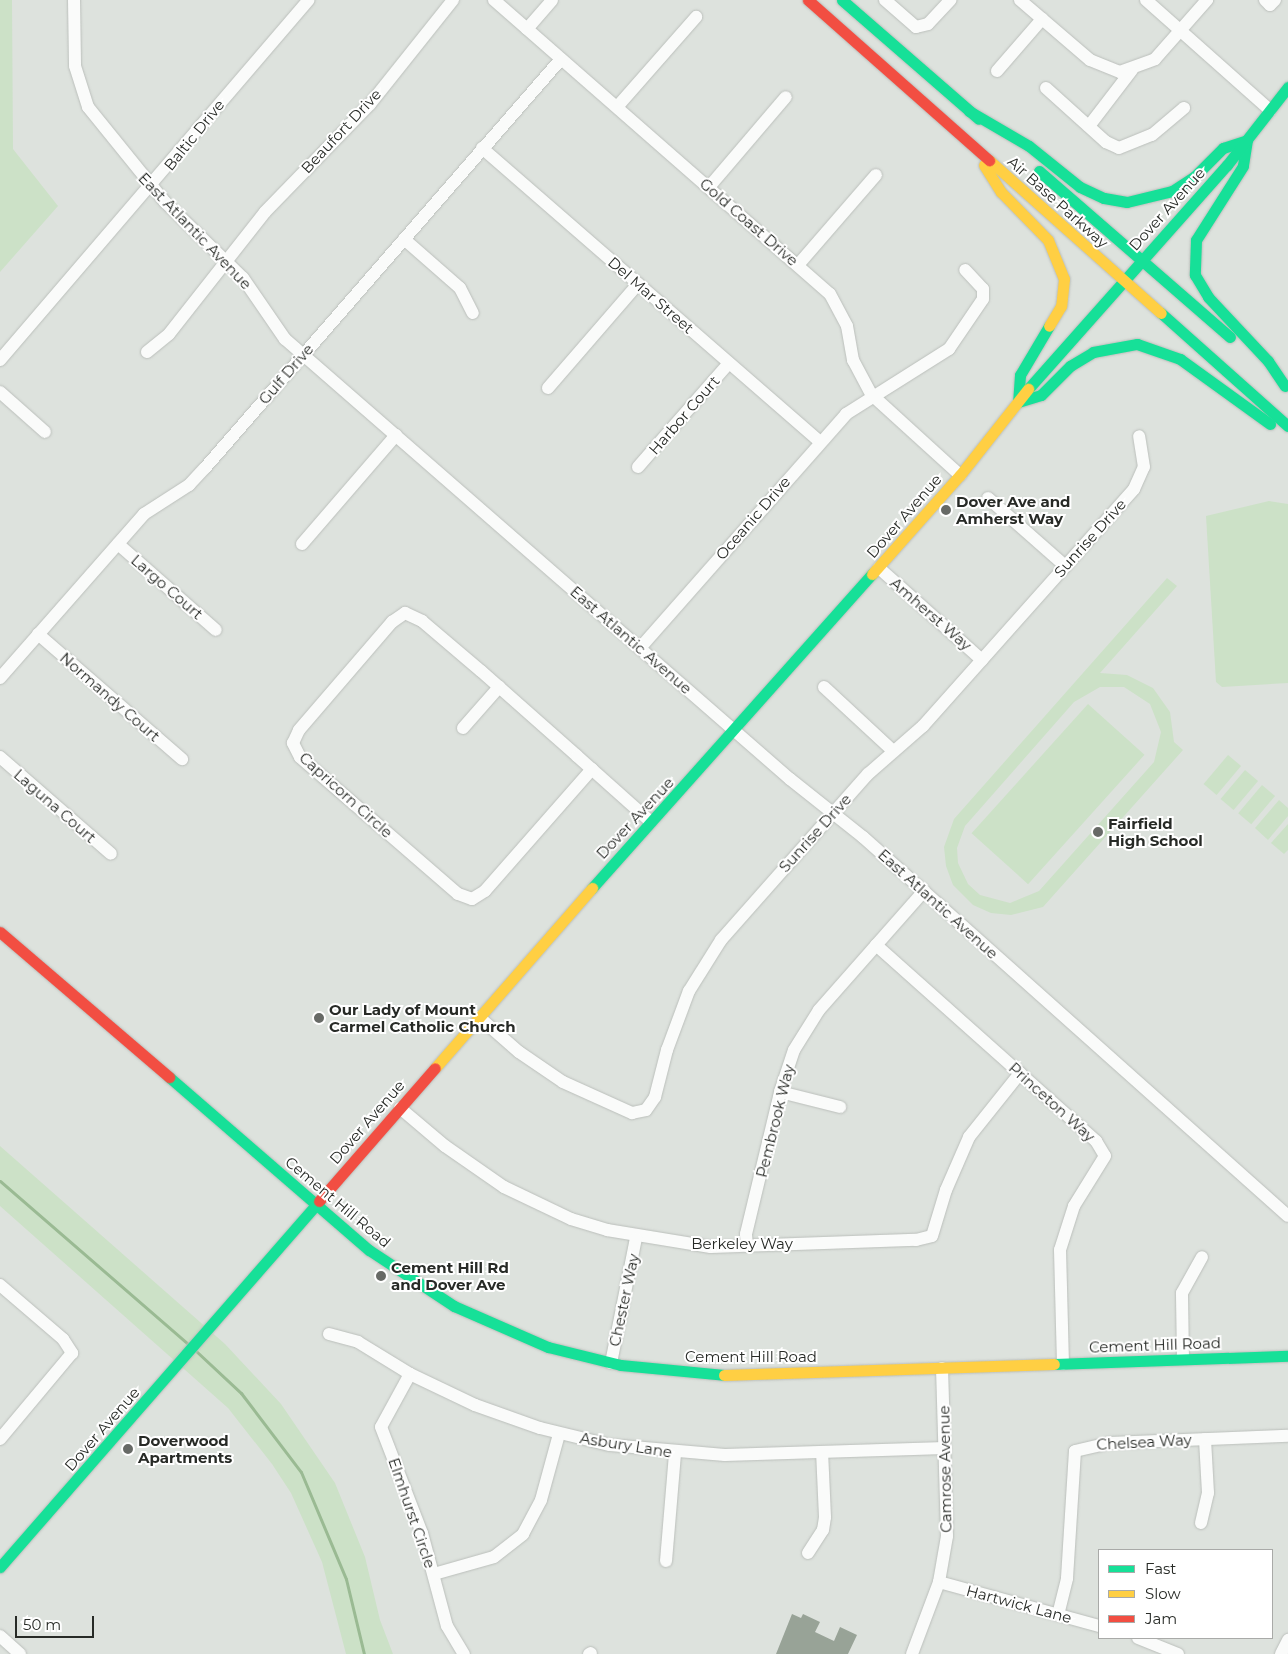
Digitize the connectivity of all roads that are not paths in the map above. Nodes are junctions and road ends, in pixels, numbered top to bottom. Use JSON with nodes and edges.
{"nodes":[{"id":1,"x":74,"y":0,"type":"edge"},
{"id":2,"x":309,"y":0,"type":"edge"},
{"id":3,"x":453,"y":0,"type":"edge"},
{"id":4,"x":494,"y":0,"type":"edge"},
{"id":5,"x":552,"y":0,"type":"edge"},
{"id":6,"x":808,"y":0,"type":"edge"},
{"id":7,"x":842,"y":0,"type":"edge"},
{"id":8,"x":950,"y":0,"type":"edge"},
{"id":9,"x":1020,"y":0,"type":"edge"},
{"id":10,"x":1146,"y":0,"type":"edge"},
{"id":11,"x":1208,"y":0,"type":"edge"},
{"id":12,"x":1265,"y":0,"type":"edge"},
{"id":13,"x":1275,"y":0,"type":"edge"},
{"id":14,"x":889,"y":4,"type":"edge"},
{"id":15,"x":696,"y":17,"type":"dead end"},
{"id":16,"x":1042,"y":19,"type":"junction"},
{"id":17,"x":527,"y":29,"type":"junction"},
{"id":18,"x":1181,"y":30,"type":"junction"},
{"id":19,"x":561,"y":59,"type":"junction"},
{"id":20,"x":1132,"y":70,"type":"junction"},
{"id":21,"x":997,"y":71,"type":"dead end"},
{"id":22,"x":1288,"y":87,"type":"edge"},
{"id":23,"x":1046,"y":88,"type":"dead end"},
{"id":24,"x":786,"y":97,"type":"dead end"},
{"id":25,"x":617,"y":107,"type":"junction"},
{"id":26,"x":1184,"y":108,"type":"dead end"},
{"id":27,"x":1270,"y":110,"type":"junction"},
{"id":28,"x":969,"y":111,"type":"junction"},
{"id":29,"x":1089,"y":126,"type":"junction"},
{"id":30,"x":1247,"y":140,"type":"junction"},
{"id":31,"x":974,"y":147,"type":"junction"},
{"id":32,"x":482,"y":148,"type":"junction"},
{"id":33,"x":876,"y":175,"type":"dead end"},
{"id":34,"x":151,"y":186,"type":"junction"},
{"id":35,"x":708,"y":187,"type":"junction"},
{"id":36,"x":404,"y":239,"type":"junction"},
{"id":37,"x":1142,"y":260,"type":"junction"},
{"id":38,"x":226,"y":261,"type":"junction"},
{"id":39,"x":798,"y":265,"type":"junction"},
{"id":40,"x":964,"y":270,"type":"dead end"},
{"id":41,"x":1123,"y":280,"type":"junction"},
{"id":42,"x":638,"y":284,"type":"junction"},
{"id":43,"x":472,"y":313,"type":"dead end"},
{"id":44,"x":147,"y":352,"type":"dead end"},
{"id":45,"x":303,"y":355,"type":"junction"},
{"id":46,"x":0,"y":360,"type":"edge"},
{"id":47,"x":729,"y":363,"type":"junction"},
{"id":48,"x":1287,"y":387,"type":"edge"},
{"id":49,"x":548,"y":388,"type":"dead end"},
{"id":50,"x":0,"y":392,"type":"edge"},
{"id":51,"x":872,"y":395,"type":"junction"},
{"id":52,"x":1018,"y":402,"type":"junction"},
{"id":53,"x":1288,"y":426,"type":"edge"},
{"id":54,"x":45,"y":432,"type":"dead end"},
{"id":55,"x":396,"y":435,"type":"junction"},
{"id":56,"x":1288,"y":435,"type":"edge"},
{"id":57,"x":1139,"y":436,"type":"dead end"},
{"id":58,"x":820,"y":442,"type":"junction"},
{"id":59,"x":638,"y":467,"type":"dead end"},
{"id":60,"x":960,"y":475,"type":"junction"},
{"id":61,"x":988,"y":498,"type":"dead end"},
{"id":62,"x":118,"y":544,"type":"junction"},
{"id":63,"x":302,"y":544,"type":"dead end"},
{"id":64,"x":1065,"y":566,"type":"junction"},
{"id":65,"x":879,"y":568,"type":"junction"},
{"id":66,"x":216,"y":630,"type":"dead end"},
{"id":67,"x":38,"y":634,"type":"junction"},
{"id":68,"x":640,"y":648,"type":"junction"},
{"id":69,"x":982,"y":660,"type":"junction"},
{"id":70,"x":0,"y":678,"type":"edge"},
{"id":71,"x":498,"y":687,"type":"junction"},
{"id":72,"x":824,"y":687,"type":"dead end"},
{"id":73,"x":463,"y":728,"type":"dead end"},
{"id":74,"x":735,"y":731,"type":"junction"},
{"id":75,"x":893,"y":751,"type":"junction"},
{"id":76,"x":0,"y":757,"type":"edge"},
{"id":77,"x":182,"y":759,"type":"dead end"},
{"id":78,"x":592,"y":769,"type":"junction"},
{"id":79,"x":833,"y":813,"type":"junction"},
{"id":80,"x":650,"y":821,"type":"junction"},
{"id":81,"x":111,"y":854,"type":"dead end"},
{"id":82,"x":924,"y":891,"type":"junction"},
{"id":83,"x":0,"y":932,"type":"edge"},
{"id":84,"x":876,"y":945,"type":"junction"},
{"id":85,"x":479,"y":1017,"type":"junction"},
{"id":86,"x":1020,"y":1073,"type":"junction"},
{"id":87,"x":780,"y":1092,"type":"junction"},
{"id":88,"x":840,"y":1107,"type":"dead end"},
{"id":89,"x":400,"y":1108,"type":"junction"},
{"id":90,"x":316,"y":1205,"type":"junction"},
{"id":91,"x":1288,"y":1216,"type":"edge"},
{"id":92,"x":636,"y":1238,"type":"junction"},
{"id":93,"x":747,"y":1246,"type":"junction"},
{"id":94,"x":1202,"y":1257,"type":"dead end"},
{"id":95,"x":0,"y":1285,"type":"edge"},
{"id":96,"x":330,"y":1334,"type":"dead end"},
{"id":97,"x":1288,"y":1356,"type":"edge"},
{"id":98,"x":1183,"y":1359,"type":"junction"},
{"id":99,"x":611,"y":1363,"type":"junction"},
{"id":100,"x":1063,"y":1364,"type":"junction"},
{"id":101,"x":942,"y":1368,"type":"junction"},
{"id":102,"x":410,"y":1374,"type":"junction"},
{"id":103,"x":559,"y":1434,"type":"junction"},
{"id":104,"x":1288,"y":1436,"type":"edge"},
{"id":105,"x":0,"y":1439,"type":"edge"},
{"id":106,"x":1206,"y":1439,"type":"junction"},
{"id":107,"x":945,"y":1448,"type":"junction"},
{"id":108,"x":822,"y":1452,"type":"junction"},
{"id":109,"x":675,"y":1453,"type":"junction"},
{"id":110,"x":1201,"y":1522,"type":"dead end"},
{"id":111,"x":808,"y":1553,"type":"dead end"},
{"id":112,"x":666,"y":1561,"type":"dead end"},
{"id":113,"x":0,"y":1567,"type":"edge"},
{"id":114,"x":434,"y":1574,"type":"junction"},
{"id":115,"x":939,"y":1582,"type":"junction"},
{"id":116,"x":1058,"y":1615,"type":"junction"},
{"id":117,"x":1098,"y":1626,"type":"edge"},
{"id":118,"x":0,"y":1636,"type":"edge"},
{"id":119,"x":1140,"y":1639,"type":"edge"},
{"id":120,"x":1288,"y":1640,"type":"edge"},
{"id":121,"x":20,"y":1654,"type":"edge"},
{"id":122,"x":464,"y":1654,"type":"edge"},
{"id":123,"x":912,"y":1654,"type":"edge"},
{"id":124,"x":1178,"y":1654,"type":"edge"},
{"id":125,"x":1281,"y":1654,"type":"edge"}],
"edges":[{"from":1,"to":34,"type":"street","name":"East Atlantic Avenue"},
{"from":2,"to":34,"type":"street","name":"Baltic Drive"},
{"from":3,"to":38,"type":"street","name":"Beaufort Drive"},
{"from":4,"to":17,"type":"street","name":"Gold Coast Drive"},
{"from":5,"to":17,"type":"street"},
{"from":6,"to":31,"type":"main road","name":"Air Base Parkway"},
{"from":7,"to":28,"type":"main road","name":"Air Base Parkway"},
{"from":8,"to":14,"type":"street"},
{"from":9,"to":16,"type":"street"},
{"from":10,"to":18,"type":"street"},
{"from":11,"to":18,"type":"street"},
{"from":12,"to":13,"type":"street"},
{"from":15,"to":25,"type":"street"},
{"from":16,"to":20,"type":"street"},
{"from":16,"to":21,"type":"street"},
{"from":17,"to":19,"type":"street","name":"Gold Coast Drive"},
{"from":18,"to":20,"type":"street"},
{"from":18,"to":27,"type":"street"},
{"from":19,"to":25,"type":"street","name":"Gold Coast Drive"},
{"from":19,"to":32,"type":"street","name":"Gulf Drive"},
{"from":20,"to":29,"type":"street"},
{"from":22,"to":27,"type":"main road","name":"Dover Avenue"},
{"from":23,"to":29,"type":"street"},
{"from":24,"to":35,"type":"street"},
{"from":25,"to":35,"type":"street","name":"Gold Coast Drive"},
{"from":26,"to":29,"type":"street"},
{"from":27,"to":30,"type":"main road","name":"Dover Avenue"},
{"from":28,"to":30,"type":"main road"},
{"from":28,"to":37,"type":"main road","name":"Air Base Parkway"},
{"from":30,"to":37,"type":"main road","name":"Dover Avenue"},
{"from":30,"to":48,"type":"main road"},
{"from":31,"to":41,"type":"main road","name":"Air Base Parkway"},
{"from":31,"to":52,"type":"main road"},
{"from":32,"to":36,"type":"street","name":"Gulf Drive"},
{"from":32,"to":42,"type":"street","name":"Del Mar Street"},
{"from":33,"to":39,"type":"street"},
{"from":34,"to":38,"type":"street","name":"East Atlantic Avenue"},
{"from":34,"to":46,"type":"street","name":"Baltic Drive"},
{"from":35,"to":39,"type":"street","name":"Gold Coast Drive"},
{"from":36,"to":43,"type":"street"},
{"from":36,"to":45,"type":"street","name":"Gulf Drive"},
{"from":37,"to":41,"type":"main road","name":"Dover Avenue"},
{"from":37,"to":48,"type":"main road","name":"Air Base Parkway"},
{"from":38,"to":44,"type":"street","name":"Beaufort Drive"},
{"from":38,"to":45,"type":"street","name":"East Atlantic Avenue"},
{"from":39,"to":51,"type":"street","name":"Gold Coast Drive"},
{"from":40,"to":51,"type":"street","name":"Oceanic Drive"},
{"from":41,"to":52,"type":"main road","name":"Dover Avenue"},
{"from":41,"to":53,"type":"main road","name":"Air Base Parkway"},
{"from":42,"to":47,"type":"street","name":"Del Mar Street"},
{"from":42,"to":49,"type":"street"},
{"from":45,"to":55,"type":"street","name":"East Atlantic Avenue"},
{"from":45,"to":62,"type":"street","name":"Gulf Drive"},
{"from":47,"to":58,"type":"street","name":"Del Mar Street"},
{"from":47,"to":59,"type":"street","name":"Harbor Court"},
{"from":50,"to":54,"type":"street"},
{"from":51,"to":58,"type":"street","name":"Oceanic Drive"},
{"from":51,"to":60,"type":"street","name":"Gold Coast Drive"},
{"from":52,"to":56,"type":"main road"},
{"from":52,"to":60,"type":"main road","name":"Dover Avenue"},
{"from":55,"to":63,"type":"street"},
{"from":55,"to":68,"type":"street","name":"East Atlantic Avenue"},
{"from":57,"to":64,"type":"street","name":"Sunrise Drive"},
{"from":58,"to":68,"type":"street","name":"Oceanic Drive"},
{"from":60,"to":65,"type":"main road","name":"Dover Avenue"},
{"from":61,"to":64,"type":"street"},
{"from":62,"to":66,"type":"street","name":"Largo Court"},
{"from":62,"to":67,"type":"street","name":"Gulf Drive"},
{"from":64,"to":69,"type":"street","name":"Sunrise Drive"},
{"from":65,"to":69,"type":"street","name":"Amherst Way"},
{"from":65,"to":74,"type":"main road","name":"Dover Avenue"},
{"from":67,"to":70,"type":"street","name":"Gulf Drive"},
{"from":67,"to":77,"type":"street","name":"Normandy Court"},
{"from":68,"to":74,"type":"street","name":"East Atlantic Avenue"},
{"from":69,"to":75,"type":"street","name":"Sunrise Drive"},
{"from":71,"to":73,"type":"street"},
{"from":71,"to":78,"type":"street","name":"Capricorn Circle"},
{"from":71,"to":78,"type":"street","name":"Capricorn Circle"},
{"from":72,"to":75,"type":"street"},
{"from":74,"to":79,"type":"street","name":"East Atlantic Avenue"},
{"from":74,"to":80,"type":"main road","name":"Dover Avenue"},
{"from":75,"to":79,"type":"street","name":"Sunrise Drive"},
{"from":76,"to":81,"type":"street","name":"Laguna Court"},
{"from":78,"to":80,"type":"street","name":"Capricorn Circle"},
{"from":79,"to":82,"type":"street","name":"East Atlantic Avenue"},
{"from":79,"to":85,"type":"street","name":"Sunrise Drive"},
{"from":80,"to":85,"type":"main road","name":"Dover Avenue"},
{"from":82,"to":84,"type":"street","name":"Pembrook Way"},
{"from":82,"to":91,"type":"street","name":"East Atlantic Avenue"},
{"from":83,"to":90,"type":"main road","name":"Cement Hill Road"},
{"from":84,"to":86,"type":"street","name":"Princeton Way"},
{"from":84,"to":87,"type":"street","name":"Pembrook Way"},
{"from":85,"to":89,"type":"main road","name":"Dover Avenue"},
{"from":86,"to":93,"type":"street","name":"Berkeley Way"},
{"from":86,"to":100,"type":"street","name":"Princeton Way"},
{"from":87,"to":88,"type":"street"},
{"from":87,"to":93,"type":"street","name":"Pembrook Way"},
{"from":89,"to":90,"type":"main road","name":"Dover Avenue"},
{"from":89,"to":92,"type":"street","name":"Berkeley Way"},
{"from":90,"to":99,"type":"main road","name":"Cement Hill Road"},
{"from":90,"to":113,"type":"main road","name":"Dover Avenue"},
{"from":92,"to":93,"type":"street","name":"Berkeley Way"},
{"from":92,"to":99,"type":"street","name":"Chester Way"},
{"from":94,"to":98,"type":"street"},
{"from":95,"to":105,"type":"street"},
{"from":96,"to":102,"type":"street","name":"Asbury Lane"},
{"from":97,"to":98,"type":"main road","name":"Cement Hill Road"},
{"from":98,"to":100,"type":"main road","name":"Cement Hill Road"},
{"from":99,"to":101,"type":"main road","name":"Cement Hill Road"},
{"from":100,"to":101,"type":"main road","name":"Cement Hill Road"},
{"from":101,"to":107,"type":"street","name":"Camrose Avenue"},
{"from":102,"to":103,"type":"street","name":"Asbury Lane"},
{"from":102,"to":114,"type":"street","name":"Elmhurst Circle"},
{"from":103,"to":109,"type":"street","name":"Asbury Lane"},
{"from":103,"to":114,"type":"street"},
{"from":104,"to":106,"type":"street","name":"Chelsea Way"},
{"from":106,"to":110,"type":"street"},
{"from":106,"to":116,"type":"street","name":"Chelsea Way"},
{"from":107,"to":108,"type":"street","name":"Asbury Lane"},
{"from":107,"to":115,"type":"street","name":"Camrose Avenue"},
{"from":108,"to":109,"type":"street","name":"Asbury Lane"},
{"from":108,"to":111,"type":"street"},
{"from":109,"to":112,"type":"street"},
{"from":114,"to":122,"type":"street","name":"Elmhurst Circle"},
{"from":115,"to":116,"type":"street","name":"Hartwick Lane"},
{"from":115,"to":123,"type":"street","name":"Camrose Avenue"},
{"from":116,"to":117,"type":"street","name":"Hartwick Lane"},
{"from":118,"to":121,"type":"street"},
{"from":119,"to":124,"type":"street"},
{"from":120,"to":125,"type":"street"}]}
